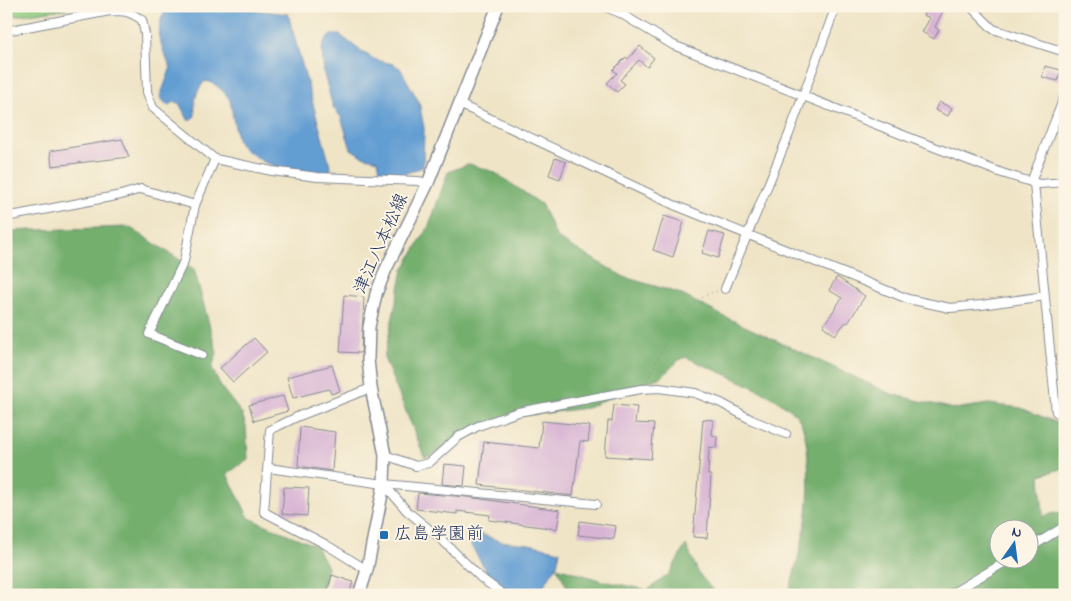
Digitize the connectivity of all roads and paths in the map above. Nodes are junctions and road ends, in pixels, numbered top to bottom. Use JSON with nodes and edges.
{"nodes":[{"id":1,"x":498,"y":6,"type":"edge"},
{"id":2,"x":603,"y":6,"type":"edge"},
{"id":3,"x":836,"y":6,"type":"edge"},
{"id":4,"x":970,"y":6,"type":"edge"},
{"id":5,"x":6,"y":31,"type":"edge"},
{"id":6,"x":1065,"y":52,"type":"edge"},
{"id":7,"x":1065,"y":95,"type":"edge"},
{"id":8,"x":802,"y":96,"type":"junction"},
{"id":9,"x":459,"y":104,"type":"junction"},
{"id":10,"x":215,"y":159,"type":"junction"},
{"id":11,"x":1032,"y":182,"type":"junction"},
{"id":12,"x":1065,"y":182,"type":"edge"},
{"id":13,"x":428,"y":183,"type":"junction"},
{"id":14,"x":195,"y":205,"type":"junction"},
{"id":15,"x":6,"y":217,"type":"edge"},
{"id":16,"x":748,"y":235,"type":"junction"},
{"id":17,"x":725,"y":289,"type":"joint"},
{"id":18,"x":1045,"y":296,"type":"junction"},
{"id":19,"x":202,"y":355,"type":"dead end"},
{"id":20,"x":371,"y":388,"type":"junction"},
{"id":21,"x":641,"y":389,"type":"junction"},
{"id":22,"x":1065,"y":417,"type":"edge"},
{"id":23,"x":786,"y":434,"type":"dead end"},
{"id":24,"x":385,"y":455,"type":"junction"},
{"id":25,"x":268,"y":468,"type":"junction"},
{"id":26,"x":384,"y":484,"type":"junction"},
{"id":27,"x":596,"y":504,"type":"dead end"},
{"id":28,"x":1065,"y":526,"type":"edge"},
{"id":29,"x":1038,"y":543,"type":"edge"},
{"id":30,"x":995,"y":568,"type":"edge"},
{"id":31,"x":367,"y":570,"type":"junction"},
{"id":32,"x":359,"y":595,"type":"edge"},
{"id":33,"x":504,"y":595,"type":"edge"},
{"id":34,"x":950,"y":595,"type":"edge"}],
"edges":[{"from":1,"to":9,"type":"main road","name":"津江八本松線"},
{"from":2,"to":8,"type":"street"},
{"from":3,"to":8,"type":"street"},
{"from":4,"to":6,"type":"street"},
{"from":5,"to":10,"type":"street"},
{"from":7,"to":11,"type":"street"},
{"from":8,"to":11,"type":"street"},
{"from":8,"to":16,"type":"street"},
{"from":9,"to":13,"type":"main road","name":"津江八本松線"},
{"from":9,"to":16,"type":"street"},
{"from":10,"to":13,"type":"street"},
{"from":10,"to":14,"type":"street"},
{"from":11,"to":12,"type":"street"},
{"from":11,"to":18,"type":"street"},
{"from":13,"to":20,"type":"main road","name":"津江八本松線"},
{"from":14,"to":15,"type":"street"},
{"from":14,"to":19,"type":"street"},
{"from":16,"to":17,"type":"street"},
{"from":16,"to":18,"type":"street"},
{"from":17,"to":21,"type":"path"},
{"from":18,"to":22,"type":"street"},
{"from":20,"to":24,"type":"main road","name":"津江八本松線"},
{"from":20,"to":25,"type":"street"},
{"from":21,"to":23,"type":"street"},
{"from":21,"to":24,"type":"street"},
{"from":24,"to":26,"type":"main road","name":"津江八本松線"},
{"from":25,"to":26,"type":"street"},
{"from":25,"to":31,"type":"street"},
{"from":26,"to":27,"type":"street"},
{"from":26,"to":31,"type":"main road","name":"津江八本松線"},
{"from":26,"to":33,"type":"street"},
{"from":28,"to":29,"type":"street"},
{"from":30,"to":34,"type":"street"},
{"from":31,"to":32,"type":"main road","name":"津江八本松線"}]}
